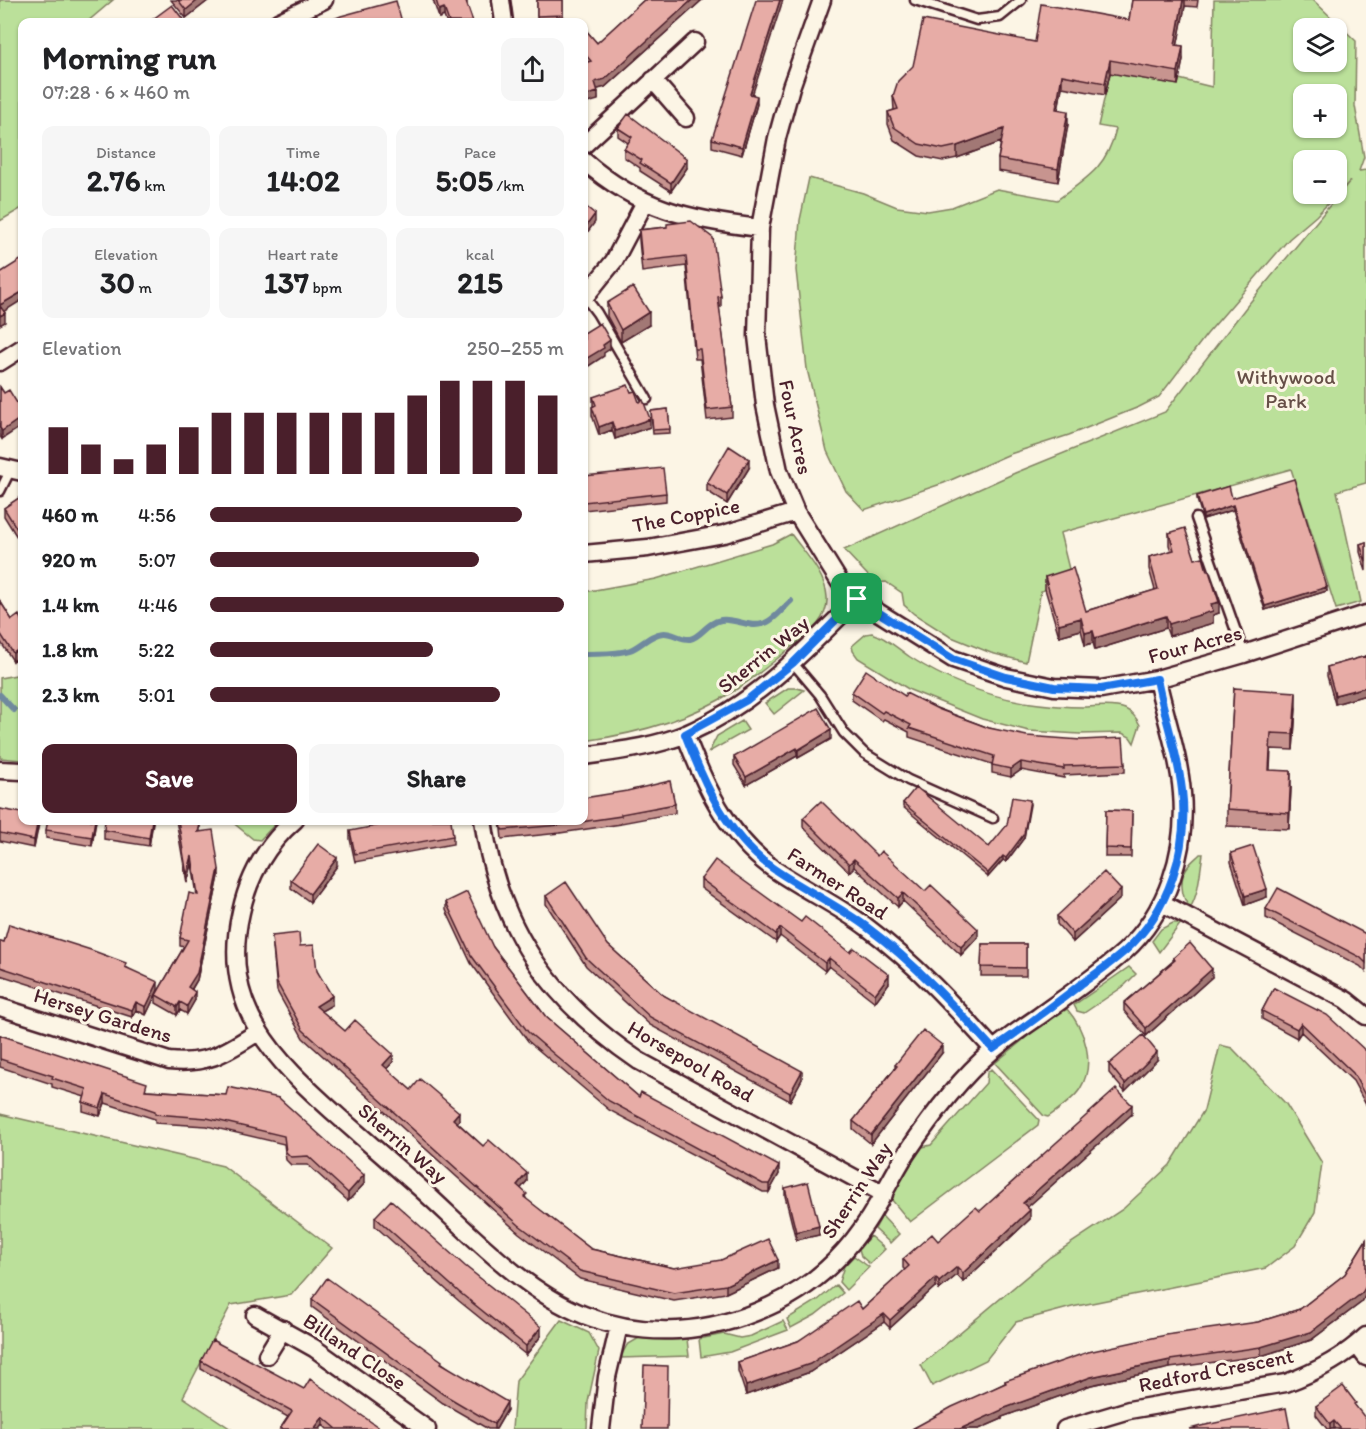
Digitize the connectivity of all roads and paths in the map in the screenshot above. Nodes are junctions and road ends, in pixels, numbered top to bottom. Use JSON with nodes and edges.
{"nodes":[{"id":1,"x":324,"y":0,"type":"edge"},
{"id":2,"x":501,"y":0,"type":"edge"},
{"id":3,"x":822,"y":0,"type":"edge"},
{"id":4,"x":915,"y":0,"type":"edge"},
{"id":5,"x":1021,"y":0,"type":"edge"},
{"id":6,"x":286,"y":18,"type":"edge"},
{"id":7,"x":503,"y":18,"type":"edge"},
{"id":8,"x":695,"y":42,"type":"dead end"},
{"id":9,"x":653,"y":80,"type":"junction"},
{"id":10,"x":686,"y":118,"type":"dead end"},
{"id":11,"x":588,"y":141,"type":"edge"},
{"id":12,"x":588,"y":164,"type":"edge"},
{"id":13,"x":645,"y":202,"type":"junction"},
{"id":14,"x":760,"y":228,"type":"junction"},
{"id":15,"x":588,"y":292,"type":"edge"},
{"id":16,"x":588,"y":303,"type":"edge"},
{"id":17,"x":18,"y":351,"type":"edge"},
{"id":18,"x":0,"y":362,"type":"edge"},
{"id":19,"x":647,"y":399,"type":"dead end"},
{"id":20,"x":11,"y":469,"type":"edge"},
{"id":21,"x":0,"y":491,"type":"edge"},
{"id":22,"x":796,"y":512,"type":"junction"},
{"id":23,"x":1196,"y":518,"type":"dead end"},
{"id":24,"x":588,"y":554,"type":"edge"},
{"id":25,"x":857,"y":599,"type":"junction"},
{"id":26,"x":1366,"y":614,"type":"edge"},
{"id":27,"x":1244,"y":654,"type":"junction"},
{"id":28,"x":793,"y":663,"type":"junction"},
{"id":29,"x":1157,"y":679,"type":"junction"},
{"id":30,"x":685,"y":734,"type":"junction"},
{"id":31,"x":588,"y":755,"type":"edge"},
{"id":32,"x":0,"y":770,"type":"edge"},
{"id":33,"x":18,"y":771,"type":"edge"},
{"id":34,"x":993,"y":818,"type":"dead end"},
{"id":35,"x":290,"y":825,"type":"edge"},
{"id":36,"x":484,"y":825,"type":"edge"},
{"id":37,"x":1162,"y":903,"type":"junction"},
{"id":38,"x":0,"y":1007,"type":"edge"},
{"id":39,"x":1366,"y":1016,"type":"edge"},
{"id":40,"x":258,"y":1032,"type":"junction"},
{"id":41,"x":993,"y":1049,"type":"junction"},
{"id":42,"x":884,"y":1194,"type":"junction"},
{"id":43,"x":255,"y":1315,"type":"dead end"},
{"id":44,"x":619,"y":1326,"type":"junction"},
{"id":45,"x":283,"y":1329,"type":"junction"},
{"id":46,"x":1363,"y":1346,"type":"edge"},
{"id":47,"x":267,"y":1354,"type":"dead end"},
{"id":48,"x":427,"y":1429,"type":"edge"},
{"id":49,"x":601,"y":1429,"type":"edge"},
{"id":50,"x":1065,"y":1429,"type":"edge"}],
"edges":[{"from":1,"to":6,"type":"street"},
{"from":2,"to":7,"type":"street"},
{"from":3,"to":14,"type":"street","name":"Four Acres"},
{"from":4,"to":5,"type":"lane"},
{"from":8,"to":9,"type":"street"},
{"from":9,"to":10,"type":"street"},
{"from":9,"to":11,"type":"street"},
{"from":12,"to":13,"type":"street"},
{"from":13,"to":14,"type":"street"},
{"from":13,"to":15,"type":"street"},
{"from":14,"to":22,"type":"street","name":"Four Acres"},
{"from":16,"to":19,"type":"lane"},
{"from":17,"to":18,"type":"street"},
{"from":20,"to":21,"type":"lane"},
{"from":22,"to":24,"type":"street","name":"The Coppice"},
{"from":22,"to":25,"type":"street","name":"Four Acres"},
{"from":23,"to":27,"type":"lane"},
{"from":25,"to":28,"type":"street","name":"Sherrin Way"},
{"from":25,"to":29,"type":"street","name":"Four Acres"},
{"from":26,"to":27,"type":"street","name":"Four Acres"},
{"from":27,"to":29,"type":"street","name":"Four Acres"},
{"from":28,"to":30,"type":"street","name":"Sherrin Way"},
{"from":28,"to":34,"type":"lane"},
{"from":29,"to":37,"type":"street","name":"Sherrin Way"},
{"from":30,"to":31,"type":"street","name":"Sherrin Way"},
{"from":30,"to":41,"type":"street","name":"Farmer Road"},
{"from":32,"to":33,"type":"street"},
{"from":35,"to":40,"type":"street","name":"Sherrin Way"},
{"from":36,"to":42,"type":"street","name":"Horsepool Road"},
{"from":37,"to":39,"type":"street"},
{"from":37,"to":41,"type":"street","name":"Sherrin Way"},
{"from":38,"to":40,"type":"street","name":"Hersey Gardens"},
{"from":40,"to":44,"type":"street","name":"Sherrin Way"},
{"from":41,"to":42,"type":"street","name":"Sherrin Way"},
{"from":42,"to":44,"type":"street","name":"Sherrin Way"},
{"from":43,"to":45,"type":"street","name":"Billand Close"},
{"from":44,"to":49,"type":"street"},
{"from":45,"to":47,"type":"street"},
{"from":45,"to":48,"type":"street","name":"Billand Close"},
{"from":46,"to":50,"type":"street","name":"Redford Crescent"}]}
